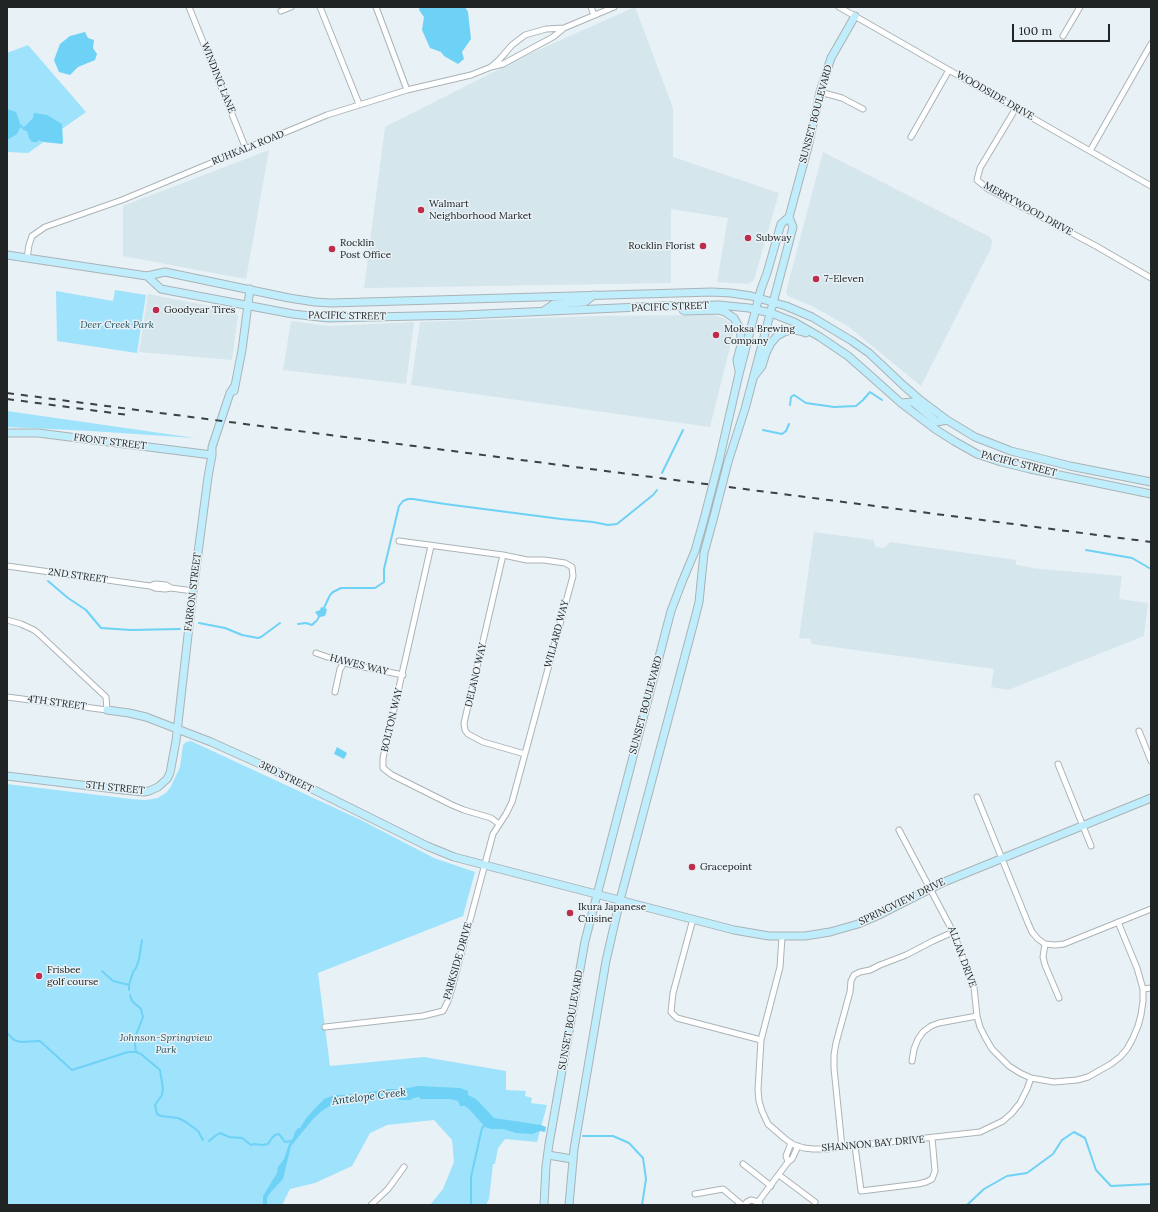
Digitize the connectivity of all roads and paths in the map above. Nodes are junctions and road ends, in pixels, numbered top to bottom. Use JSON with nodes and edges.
{"nodes":[{"id":1,"x":190,"y":7,"type":"edge"},
{"id":2,"x":291,"y":7,"type":"edge"},
{"id":3,"x":320,"y":7,"type":"edge"},
{"id":4,"x":376,"y":7,"type":"edge"},
{"id":5,"x":591,"y":7,"type":"edge"},
{"id":6,"x":614,"y":7,"type":"edge"},
{"id":7,"x":839,"y":7,"type":"edge"},
{"id":8,"x":1080,"y":7,"type":"edge"},
{"id":9,"x":281,"y":11,"type":"dead end"},
{"id":10,"x":594,"y":15,"type":"junction"},
{"id":11,"x":855,"y":16,"type":"junction"},
{"id":12,"x":564,"y":28,"type":"junction"},
{"id":13,"x":1063,"y":36,"type":"dead end"},
{"id":14,"x":1151,"y":44,"type":"edge"},
{"id":15,"x":491,"y":67,"type":"junction"},
{"id":16,"x":949,"y":70,"type":"junction"},
{"id":17,"x":406,"y":90,"type":"junction"},
{"id":18,"x":820,"y":92,"type":"junction"},
{"id":19,"x":359,"y":104,"type":"junction"},
{"id":20,"x":1016,"y":108,"type":"junction"},
{"id":21,"x":863,"y":109,"type":"dead end"},
{"id":22,"x":911,"y":137,"type":"dead end"},
{"id":23,"x":246,"y":149,"type":"junction"},
{"id":24,"x":1090,"y":151,"type":"junction"},
{"id":25,"x":1151,"y":186,"type":"edge"},
{"id":26,"x":789,"y":217,"type":"junction"},
{"id":27,"x":7,"y":255,"type":"edge"},
{"id":28,"x":27,"y":258,"type":"junction"},
{"id":29,"x":147,"y":276,"type":"junction"},
{"id":30,"x":1151,"y":278,"type":"edge"},
{"id":31,"x":250,"y":289,"type":"junction"},
{"id":32,"x":594,"y":295,"type":"junction"},
{"id":33,"x":759,"y":298,"type":"junction"},
{"id":34,"x":774,"y":302,"type":"junction"},
{"id":35,"x":248,"y":306,"type":"junction"},
{"id":36,"x":675,"y":306,"type":"junction"},
{"id":37,"x":545,"y":310,"type":"junction"},
{"id":38,"x":756,"y":310,"type":"junction"},
{"id":39,"x":770,"y":313,"type":"junction"},
{"id":40,"x":820,"y":337,"type":"junction"},
{"id":41,"x":740,"y":374,"type":"junction"},
{"id":42,"x":753,"y":378,"type":"junction"},
{"id":43,"x":901,"y":403,"type":"junction"},
{"id":44,"x":947,"y":420,"type":"junction"},
{"id":45,"x":7,"y":433,"type":"edge"},
{"id":46,"x":994,"y":445,"type":"junction"},
{"id":47,"x":212,"y":455,"type":"junction"},
{"id":48,"x":989,"y":457,"type":"junction"},
{"id":49,"x":1070,"y":466,"type":"junction"},
{"id":50,"x":1068,"y":476,"type":"junction"},
{"id":51,"x":1151,"y":482,"type":"edge"},
{"id":52,"x":1151,"y":494,"type":"edge"},
{"id":53,"x":399,"y":541,"type":"dead end"},
{"id":54,"x":431,"y":546,"type":"junction"},
{"id":55,"x":503,"y":555,"type":"junction"},
{"id":56,"x":7,"y":566,"type":"edge"},
{"id":57,"x":193,"y":591,"type":"junction"},
{"id":58,"x":7,"y":620,"type":"edge"},
{"id":59,"x":316,"y":654,"type":"dead end"},
{"id":60,"x":344,"y":663,"type":"junction"},
{"id":61,"x":403,"y":675,"type":"junction"},
{"id":62,"x":335,"y":692,"type":"dead end"},
{"id":63,"x":7,"y":697,"type":"edge"},
{"id":64,"x":107,"y":710,"type":"junction"},
{"id":65,"x":178,"y":729,"type":"junction"},
{"id":66,"x":1139,"y":731,"type":"dead end"},
{"id":67,"x":525,"y":754,"type":"junction"},
{"id":68,"x":1151,"y":761,"type":"edge"},
{"id":69,"x":1058,"y":764,"type":"dead end"},
{"id":70,"x":7,"y":776,"type":"edge"},
{"id":71,"x":977,"y":797,"type":"dead end"},
{"id":72,"x":1151,"y":798,"type":"edge"},
{"id":73,"x":499,"y":824,"type":"junction"},
{"id":74,"x":1083,"y":826,"type":"junction"},
{"id":75,"x":899,"y":830,"type":"dead end"},
{"id":76,"x":1091,"y":846,"type":"dead end"},
{"id":77,"x":1002,"y":858,"type":"junction"},
{"id":78,"x":484,"y":866,"type":"junction"},
{"id":79,"x":930,"y":889,"type":"junction"},
{"id":80,"x":596,"y":894,"type":"junction"},
{"id":81,"x":620,"y":900,"type":"junction"},
{"id":82,"x":1151,"y":909,"type":"edge"},
{"id":83,"x":692,"y":919,"type":"junction"},
{"id":84,"x":1118,"y":922,"type":"junction"},
{"id":85,"x":953,"y":932,"type":"junction"},
{"id":86,"x":782,"y":937,"type":"junction"},
{"id":87,"x":1046,"y":944,"type":"junction"},
{"id":88,"x":1151,"y":988,"type":"edge"},
{"id":89,"x":1143,"y":989,"type":"junction"},
{"id":90,"x":1059,"y":998,"type":"dead end"},
{"id":91,"x":977,"y":1016,"type":"junction"},
{"id":92,"x":325,"y":1027,"type":"dead end"},
{"id":93,"x":761,"y":1040,"type":"junction"},
{"id":94,"x":912,"y":1061,"type":"dead end"},
{"id":95,"x":1031,"y":1078,"type":"junction"},
{"id":96,"x":932,"y":1138,"type":"junction"},
{"id":97,"x":791,"y":1143,"type":"junction"},
{"id":98,"x":798,"y":1146,"type":"junction"},
{"id":99,"x":855,"y":1146,"type":"junction"},
{"id":100,"x":842,"y":1147,"type":"junction"},
{"id":101,"x":548,"y":1154,"type":"junction"},
{"id":102,"x":572,"y":1159,"type":"junction"},
{"id":103,"x":788,"y":1162,"type":"junction"},
{"id":104,"x":743,"y":1164,"type":"dead end"},
{"id":105,"x":404,"y":1167,"type":"dead end"},
{"id":106,"x":779,"y":1175,"type":"junction"},
{"id":107,"x":771,"y":1186,"type":"junction"},
{"id":108,"x":695,"y":1194,"type":"dead end"},
{"id":109,"x":814,"y":1202,"type":"dead end"},
{"id":110,"x":760,"y":1204,"type":"edge"},
{"id":111,"x":371,"y":1205,"type":"edge"},
{"id":112,"x":544,"y":1205,"type":"edge"},
{"id":113,"x":569,"y":1205,"type":"edge"},
{"id":114,"x":743,"y":1205,"type":"edge"}],
"edges":[{"from":1,"to":23,"type":"street","name":"WINDING LANE"},
{"from":2,"to":9,"type":"street"},
{"from":3,"to":19,"type":"street"},
{"from":4,"to":17,"type":"street"},
{"from":5,"to":10,"type":"street"},
{"from":6,"to":10,"type":"street","name":"RUHKALA ROAD"},
{"from":7,"to":11,"type":"street","name":"WOODSIDE DRIVE"},
{"from":8,"to":13,"type":"street"},
{"from":10,"to":12,"type":"street","name":"RUHKALA ROAD"},
{"from":11,"to":16,"type":"street","name":"WOODSIDE DRIVE"},
{"from":11,"to":18,"type":"main road","name":"SUNSET BOULEVARD"},
{"from":12,"to":15,"type":"street","name":"RUHKALA ROAD"},
{"from":12,"to":15,"type":"street","name":"RUHKALA ROAD"},
{"from":14,"to":24,"type":"street"},
{"from":15,"to":17,"type":"street","name":"RUHKALA ROAD"},
{"from":16,"to":20,"type":"street","name":"WOODSIDE DRIVE"},
{"from":16,"to":22,"type":"street"},
{"from":17,"to":19,"type":"street","name":"RUHKALA ROAD"},
{"from":18,"to":21,"type":"street"},
{"from":18,"to":26,"type":"main road","name":"SUNSET BOULEVARD"},
{"from":19,"to":23,"type":"street","name":"RUHKALA ROAD"},
{"from":20,"to":24,"type":"street","name":"WOODSIDE DRIVE"},
{"from":20,"to":30,"type":"street","name":"MERRYWOOD DRIVE"},
{"from":23,"to":28,"type":"street","name":"RUHKALA ROAD"},
{"from":24,"to":25,"type":"street","name":"WOODSIDE DRIVE"},
{"from":26,"to":33,"type":"main road","name":"SUNSET BOULEVARD"},
{"from":26,"to":34,"type":"main road","name":"SUNSET BOULEVARD"},
{"from":27,"to":28,"type":"main road","name":"PACIFIC STREET"},
{"from":28,"to":29,"type":"main road","name":"PACIFIC STREET"},
{"from":29,"to":31,"type":"main road","name":"PACIFIC STREET"},
{"from":29,"to":35,"type":"main road","name":"PACIFIC STREET"},
{"from":31,"to":32,"type":"main road","name":"PACIFIC STREET"},
{"from":31,"to":35,"type":"main road","name":"FARRON STREET"},
{"from":32,"to":33,"type":"main road","name":"PACIFIC STREET"},
{"from":32,"to":37,"type":"main road"},
{"from":33,"to":34,"type":"main road","name":"PACIFIC STREET"},
{"from":33,"to":38,"type":"main road","name":"SUNSET BOULEVARD"},
{"from":34,"to":39,"type":"main road","name":"SUNSET BOULEVARD"},
{"from":34,"to":44,"type":"main road","name":"PACIFIC STREET"},
{"from":35,"to":37,"type":"main road","name":"PACIFIC STREET"},
{"from":35,"to":47,"type":"main road","name":"FARRON STREET"},
{"from":36,"to":37,"type":"main road","name":"PACIFIC STREET"},
{"from":36,"to":38,"type":"main road","name":"PACIFIC STREET"},
{"from":36,"to":41,"type":"main road"},
{"from":38,"to":39,"type":"main road","name":"PACIFIC STREET"},
{"from":38,"to":41,"type":"main road","name":"SUNSET BOULEVARD"},
{"from":39,"to":40,"type":"main road","name":"PACIFIC STREET"},
{"from":39,"to":42,"type":"main road","name":"SUNSET BOULEVARD"},
{"from":40,"to":42,"type":"main road"},
{"from":40,"to":43,"type":"main road","name":"PACIFIC STREET"},
{"from":41,"to":80,"type":"main road","name":"SUNSET BOULEVARD","bridge":true},
{"from":42,"to":81,"type":"main road","name":"SUNSET BOULEVARD","bridge":true},
{"from":43,"to":44,"type":"main road"},
{"from":43,"to":48,"type":"main road","name":"PACIFIC STREET"},
{"from":44,"to":46,"type":"main road","name":"PACIFIC STREET"},
{"from":45,"to":47,"type":"main road","name":"FRONT STREET"},
{"from":46,"to":48,"type":"main road"},
{"from":46,"to":49,"type":"main road","name":"PACIFIC STREET"},
{"from":47,"to":57,"type":"main road","name":"FARRON STREET"},
{"from":48,"to":50,"type":"main road","name":"PACIFIC STREET"},
{"from":49,"to":50,"type":"main road"},
{"from":49,"to":51,"type":"main road","name":"PACIFIC STREET"},
{"from":50,"to":52,"type":"main road","name":"PACIFIC STREET"},
{"from":53,"to":54,"type":"street","name":"WILLARD WAY"},
{"from":54,"to":55,"type":"street","name":"WILLARD WAY"},
{"from":54,"to":61,"type":"street","name":"BOLTON WAY"},
{"from":55,"to":67,"type":"street","name":"DELANO WAY"},
{"from":55,"to":67,"type":"street","name":"WILLARD WAY"},
{"from":56,"to":57,"type":"street","name":"2ND STREET"},
{"from":57,"to":65,"type":"main road","name":"FARRON STREET"},
{"from":58,"to":64,"type":"street"},
{"from":59,"to":60,"type":"street","name":"HAWES WAY"},
{"from":60,"to":61,"type":"street","name":"HAWES WAY"},
{"from":60,"to":62,"type":"street"},
{"from":61,"to":73,"type":"street","name":"BOLTON WAY"},
{"from":63,"to":64,"type":"street","name":"4TH STREET"},
{"from":64,"to":65,"type":"main road","name":"3RD STREET"},
{"from":65,"to":70,"type":"main road","name":"5TH STREET"},
{"from":65,"to":78,"type":"main road","name":"3RD STREET"},
{"from":66,"to":68,"type":"street"},
{"from":67,"to":73,"type":"street","name":"WILLARD WAY"},
{"from":69,"to":74,"type":"street"},
{"from":71,"to":77,"type":"street"},
{"from":72,"to":74,"type":"main road","name":"SPRINGVIEW DRIVE"},
{"from":73,"to":78,"type":"street","name":"WILLARD WAY"},
{"from":74,"to":76,"type":"street"},
{"from":74,"to":77,"type":"main road","name":"SPRINGVIEW DRIVE"},
{"from":75,"to":79,"type":"street","name":"ALLAN DRIVE"},
{"from":77,"to":79,"type":"main road","name":"SPRINGVIEW DRIVE"},
{"from":77,"to":87,"type":"street"},
{"from":78,"to":80,"type":"main road","name":"3RD STREET"},
{"from":78,"to":92,"type":"street","name":"PARKSIDE DRIVE"},
{"from":79,"to":85,"type":"street","name":"ALLAN DRIVE"},
{"from":79,"to":86,"type":"main road","name":"SPRINGVIEW DRIVE"},
{"from":80,"to":81,"type":"main road","name":"3RD STREET"},
{"from":80,"to":101,"type":"main road","name":"SUNSET BOULEVARD"},
{"from":81,"to":83,"type":"main road","name":"SPRINGVIEW DRIVE"},
{"from":81,"to":102,"type":"main road","name":"SUNSET BOULEVARD"},
{"from":82,"to":84,"type":"street"},
{"from":83,"to":86,"type":"main road","name":"SPRINGVIEW DRIVE"},
{"from":83,"to":93,"type":"street"},
{"from":84,"to":87,"type":"street"},
{"from":84,"to":89,"type":"street","name":"ALLAN DRIVE"},
{"from":85,"to":91,"type":"street","name":"ALLAN DRIVE"},
{"from":85,"to":100,"type":"street"},
{"from":86,"to":93,"type":"street","name":"SHANNON BAY DRIVE"},
{"from":87,"to":90,"type":"street"},
{"from":88,"to":89,"type":"street"},
{"from":89,"to":95,"type":"street","name":"ALLAN DRIVE"},
{"from":91,"to":94,"type":"street"},
{"from":91,"to":95,"type":"street","name":"ALLAN DRIVE"},
{"from":93,"to":97,"type":"street","name":"SHANNON BAY DRIVE"},
{"from":95,"to":96,"type":"street","name":"SHANNON BAY DRIVE"},
{"from":96,"to":99,"type":"street","name":"SHANNON BAY DRIVE"},
{"from":96,"to":99,"type":"street"},
{"from":97,"to":98,"type":"street","name":"SHANNON BAY DRIVE"},
{"from":97,"to":103,"type":"street"},
{"from":98,"to":100,"type":"street","name":"SHANNON BAY DRIVE"},
{"from":98,"to":103,"type":"street"},
{"from":99,"to":100,"type":"street","name":"SHANNON BAY DRIVE"},
{"from":101,"to":102,"type":"main road"},
{"from":101,"to":112,"type":"main road","name":"SUNSET BOULEVARD"},
{"from":102,"to":113,"type":"main road","name":"SUNSET BOULEVARD"},
{"from":103,"to":106,"type":"street"},
{"from":104,"to":107,"type":"street"},
{"from":105,"to":111,"type":"street"},
{"from":106,"to":107,"type":"street"},
{"from":106,"to":109,"type":"street"},
{"from":107,"to":110,"type":"street"},
{"from":108,"to":114,"type":"street"},
{"from":110,"to":114,"type":"street"}]}
